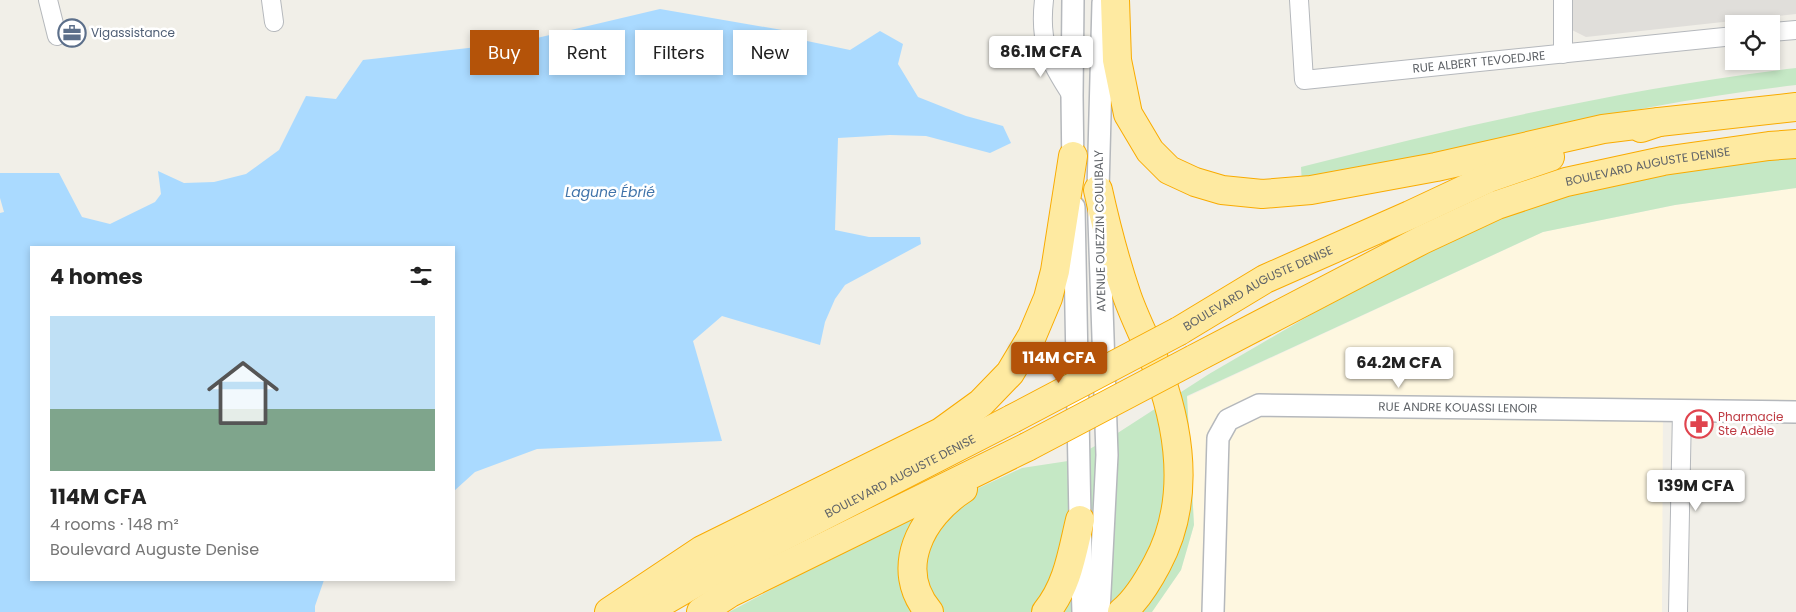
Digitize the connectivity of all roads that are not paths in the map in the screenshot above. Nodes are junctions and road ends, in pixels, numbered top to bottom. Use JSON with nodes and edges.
{"nodes":[{"id":1,"x":48,"y":0,"type":"edge"},
{"id":2,"x":271,"y":0,"type":"edge"},
{"id":3,"x":1044,"y":0,"type":"edge"},
{"id":4,"x":1074,"y":0,"type":"edge"},
{"id":5,"x":1103,"y":0,"type":"edge"},
{"id":6,"x":1115,"y":0,"type":"edge"},
{"id":7,"x":1299,"y":0,"type":"edge"},
{"id":8,"x":1564,"y":0,"type":"edge"},
{"id":9,"x":274,"y":22,"type":"dead end"},
{"id":10,"x":1796,"y":30,"type":"edge"},
{"id":11,"x":1780,"y":31,"type":"edge"},
{"id":12,"x":57,"y":36,"type":"dead end"},
{"id":13,"x":1725,"y":37,"type":"edge"},
{"id":14,"x":1563,"y":54,"type":"junction"},
{"id":15,"x":1072,"y":96,"type":"junction"},
{"id":16,"x":1796,"y":107,"type":"edge"},
{"id":17,"x":1659,"y":122,"type":"junction"},
{"id":18,"x":1796,"y":144,"type":"edge"},
{"id":19,"x":1073,"y":156,"type":"junction"},
{"id":20,"x":1098,"y":190,"type":"junction"},
{"id":21,"x":1682,"y":411,"type":"junction"},
{"id":22,"x":1796,"y":412,"type":"edge"},
{"id":23,"x":1027,"y":447,"type":"junction"},
{"id":24,"x":1080,"y":520,"type":"junction"},
{"id":25,"x":609,"y":612,"type":"edge"},
{"id":26,"x":645,"y":612,"type":"edge"},
{"id":27,"x":700,"y":612,"type":"edge"},
{"id":28,"x":929,"y":612,"type":"edge"},
{"id":29,"x":1046,"y":612,"type":"edge"},
{"id":30,"x":1083,"y":612,"type":"edge"},
{"id":31,"x":1099,"y":612,"type":"edge"},
{"id":32,"x":1122,"y":612,"type":"edge"},
{"id":33,"x":1212,"y":612,"type":"edge"},
{"id":34,"x":1678,"y":612,"type":"edge"}],
"edges":[{"from":1,"to":12,"type":"street"},
{"from":2,"to":9,"type":"street"},
{"from":3,"to":15,"type":"street"},
{"from":4,"to":15,"type":"street","name":"AVENUE OUEZZIN COULIBALY"},
{"from":5,"to":20,"type":"street","name":"AVENUE OUEZZIN COULIBALY"},
{"from":6,"to":17,"type":"highway"},
{"from":7,"to":14,"type":"street","name":"RUE ALBERT TEVOEDJRE"},
{"from":8,"to":14,"type":"street"},
{"from":10,"to":11,"type":"street"},
{"from":13,"to":14,"type":"street","name":"RUE ALBERT TEVOEDJRE"},
{"from":15,"to":19,"type":"street","name":"AVENUE OUEZZIN COULIBALY"},
{"from":16,"to":17,"type":"highway","name":"BOULEVARD AUGUSTE DENISE"},
{"from":17,"to":26,"type":"highway","name":"BOULEVARD AUGUSTE DENISE","bridge":true},
{"from":18,"to":23,"type":"highway","name":"BOULEVARD AUGUSTE DENISE","bridge":true},
{"from":19,"to":24,"type":"street","name":"AVENUE OUEZZIN COULIBALY"},
{"from":19,"to":25,"type":"highway"},
{"from":20,"to":31,"type":"street","name":"AVENUE OUEZZIN COULIBALY"},
{"from":20,"to":32,"type":"highway"},
{"from":21,"to":22,"type":"street","name":"RUE ANDRE KOUASSI LENOIR"},
{"from":21,"to":33,"type":"street","name":"RUE ANDRE KOUASSI LENOIR"},
{"from":21,"to":34,"type":"street"},
{"from":23,"to":27,"type":"highway","name":"BOULEVARD AUGUSTE DENISE"},
{"from":23,"to":28,"type":"highway"},
{"from":24,"to":29,"type":"highway"},
{"from":24,"to":30,"type":"street","name":"AVENUE OUEZZIN COULIBALY"}]}
